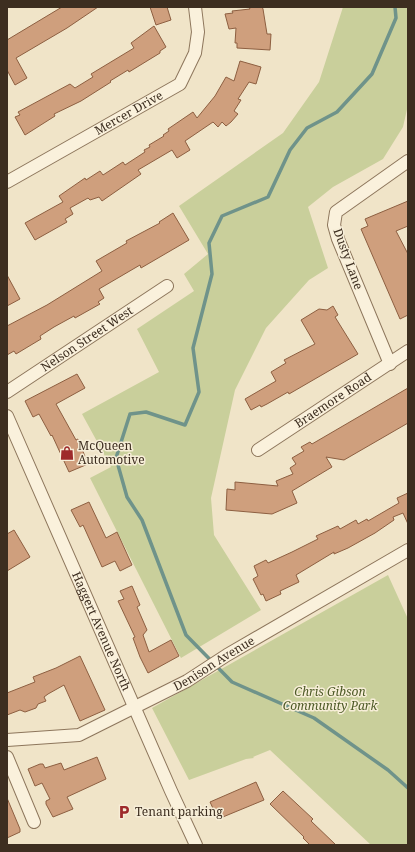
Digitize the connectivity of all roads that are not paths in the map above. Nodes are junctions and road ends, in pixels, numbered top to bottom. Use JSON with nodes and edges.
{"nodes":[{"id":1,"x":195,"y":7,"type":"edge"},
{"id":2,"x":408,"y":161,"type":"edge"},
{"id":3,"x":7,"y":182,"type":"edge"},
{"id":4,"x":167,"y":286,"type":"dead end"},
{"id":5,"x":408,"y":351,"type":"edge"},
{"id":6,"x":390,"y":364,"type":"junction"},
{"id":7,"x":7,"y":392,"type":"edge"},
{"id":8,"x":7,"y":416,"type":"edge"},
{"id":9,"x":258,"y":450,"type":"dead end"},
{"id":10,"x":408,"y":550,"type":"edge"},
{"id":11,"x":135,"y":708,"type":"junction"},
{"id":12,"x":7,"y":740,"type":"edge"},
{"id":13,"x":7,"y":758,"type":"edge"},
{"id":14,"x":34,"y":822,"type":"dead end"},
{"id":15,"x":196,"y":845,"type":"edge"}],
"edges":[{"from":1,"to":3,"type":"street","name":"Mercer Drive"},
{"from":2,"to":6,"type":"street","name":"Dusty Lane"},
{"from":4,"to":7,"type":"street","name":"Nelson Street West"},
{"from":5,"to":6,"type":"street","name":"Braemore Road"},
{"from":6,"to":9,"type":"street","name":"Braemore Road"},
{"from":8,"to":11,"type":"street","name":"Haggert Avenue North"},
{"from":10,"to":11,"type":"street","name":"Denison Avenue"},
{"from":11,"to":12,"type":"street","name":"Denison Avenue"},
{"from":11,"to":15,"type":"street","name":"Haggert Avenue North"},
{"from":13,"to":14,"type":"street"}]}
